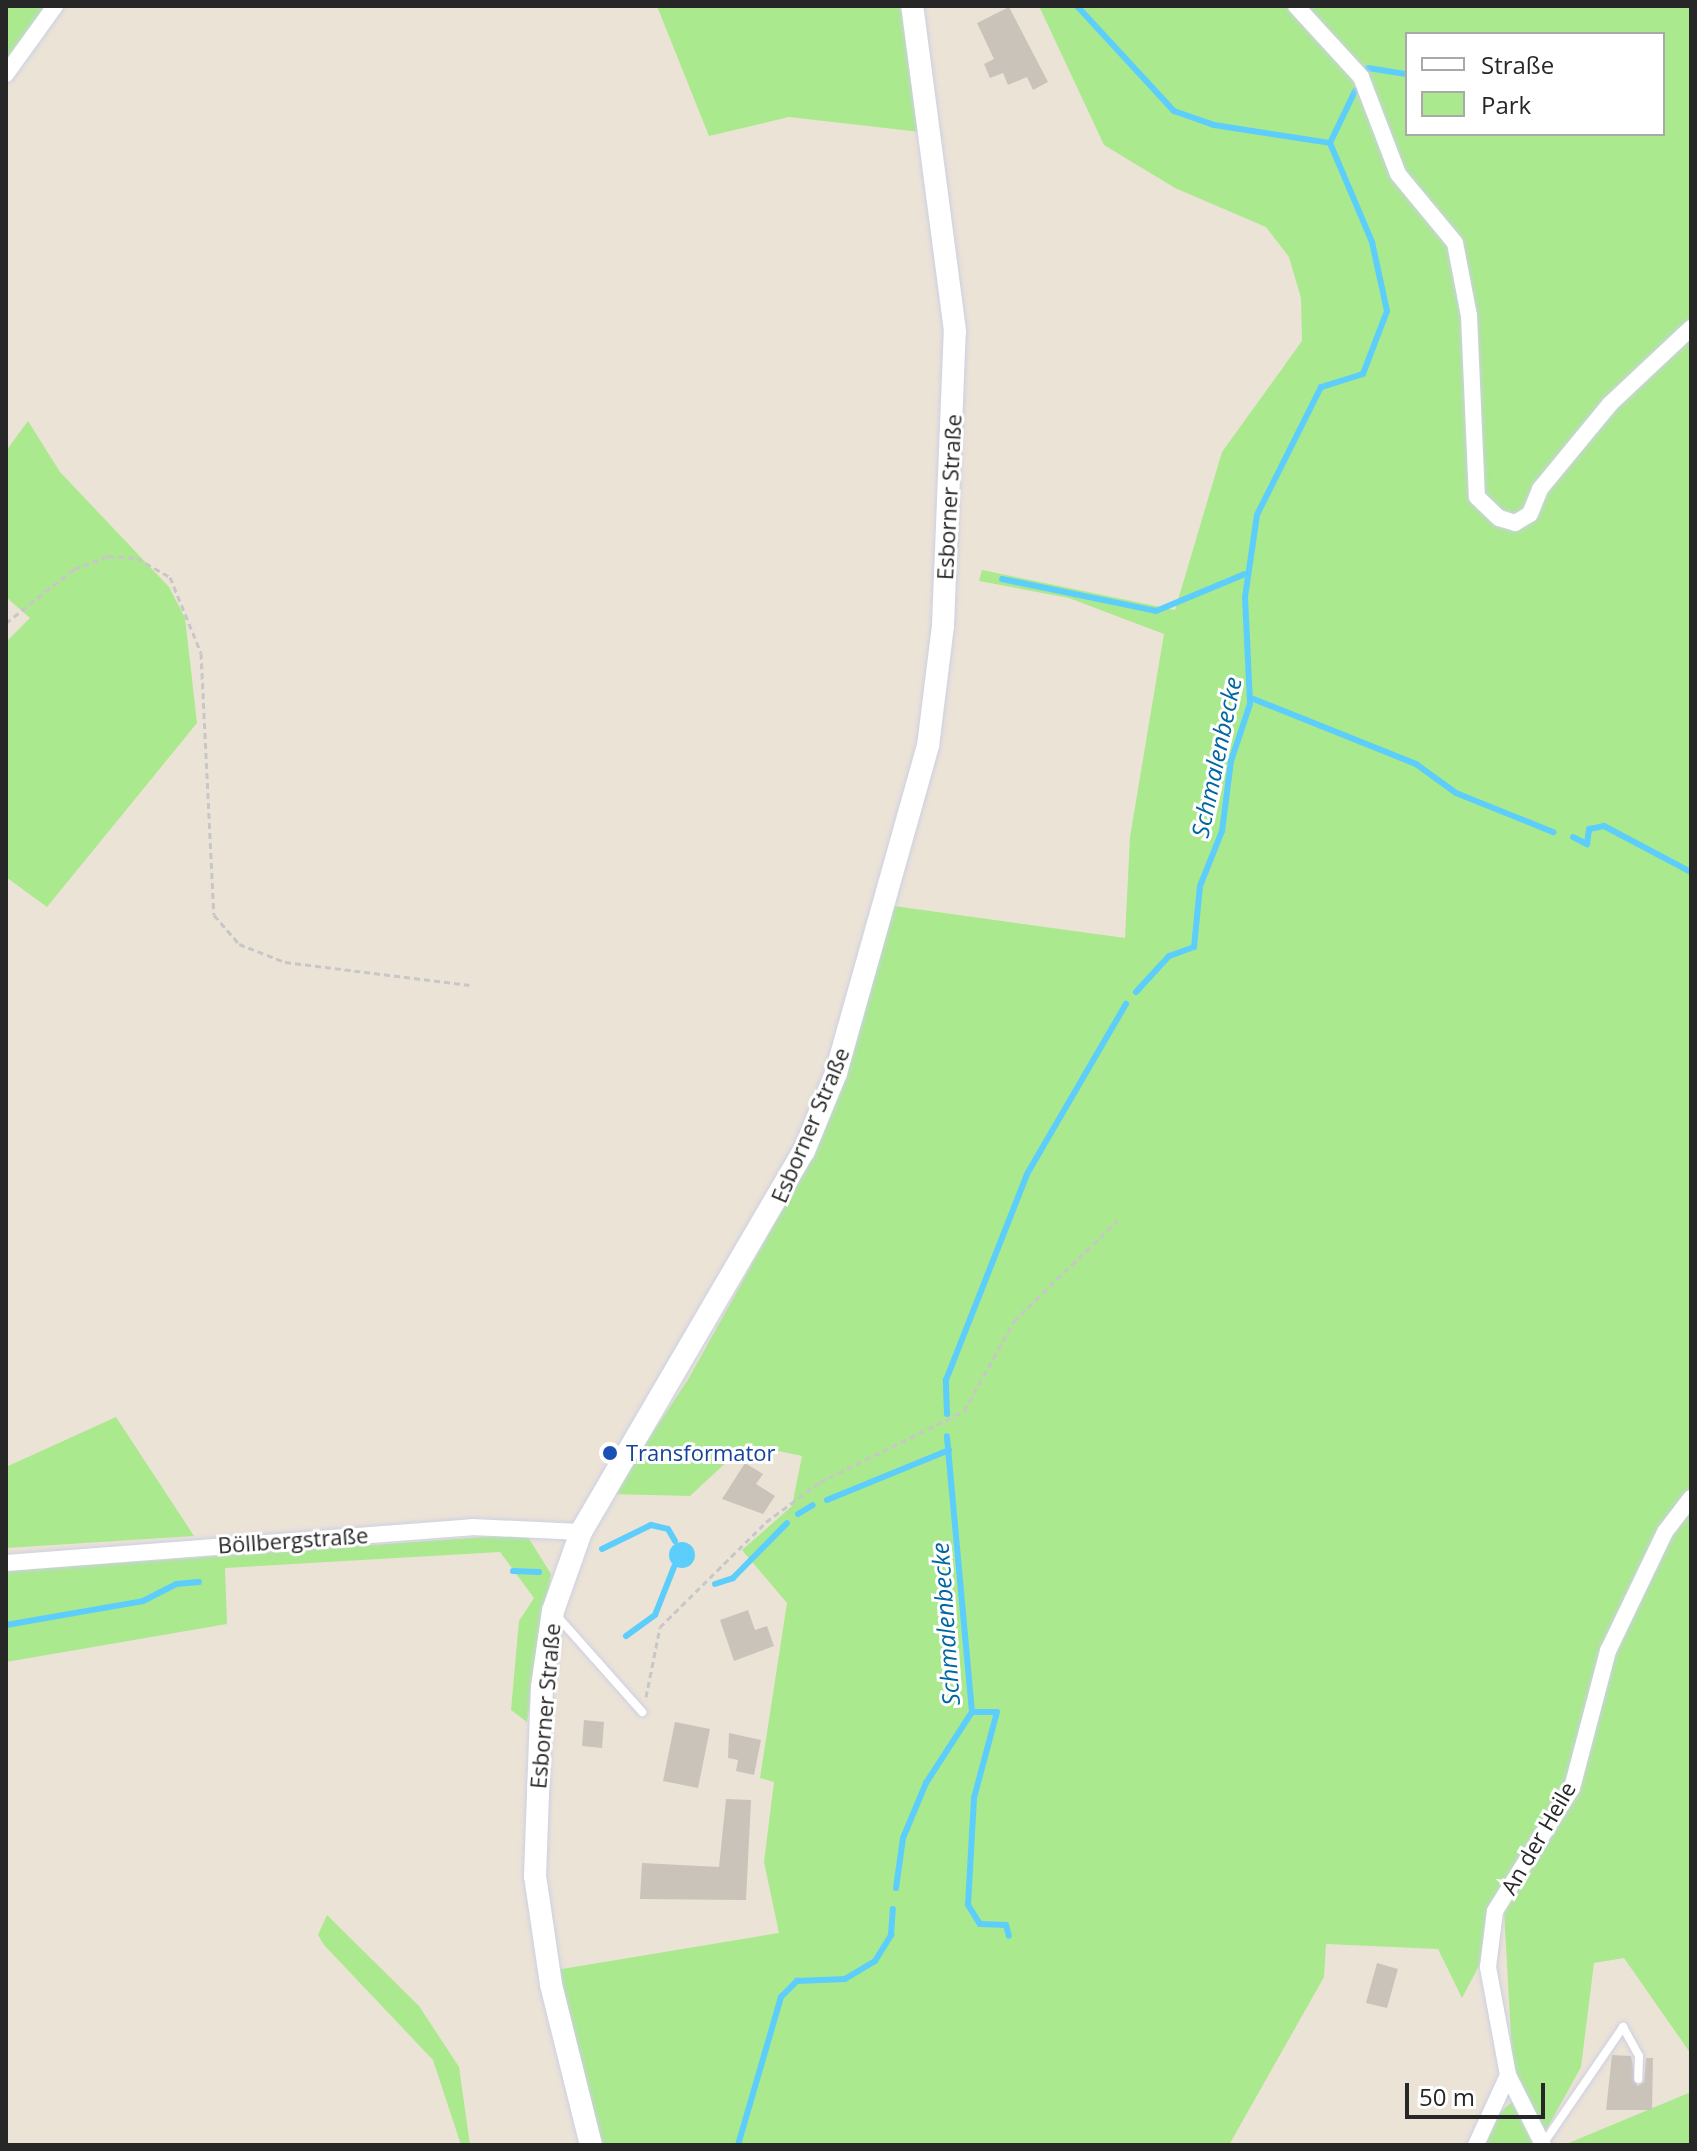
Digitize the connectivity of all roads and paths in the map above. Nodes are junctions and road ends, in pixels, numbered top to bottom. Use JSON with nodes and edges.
{"nodes":[{"id":1,"x":55,"y":6,"type":"edge"},
{"id":2,"x":912,"y":6,"type":"edge"},
{"id":3,"x":1296,"y":6,"type":"edge"},
{"id":4,"x":6,"y":74,"type":"edge"},
{"id":5,"x":1691,"y":328,"type":"edge"},
{"id":6,"x":6,"y":623,"type":"edge"},
{"id":7,"x":470,"y":985,"type":"dead end"},
{"id":8,"x":1118,"y":1220,"type":"dead end"},
{"id":9,"x":1691,"y":1498,"type":"edge"},
{"id":10,"x":581,"y":1532,"type":"junction"},
{"id":11,"x":6,"y":1563,"type":"edge"},
{"id":12,"x":553,"y":1611,"type":"junction"},
{"id":13,"x":642,"y":1712,"type":"joint"},
{"id":14,"x":1508,"y":2075,"type":"junction"},
{"id":15,"x":1638,"y":2079,"type":"dead end"},
{"id":16,"x":1543,"y":2144,"type":"edge"},
{"id":17,"x":591,"y":2145,"type":"edge"},
{"id":18,"x":1476,"y":2145,"type":"edge"}],
"edges":[{"from":1,"to":4,"type":"street"},
{"from":2,"to":10,"type":"main road","name":"Esborner Straße"},
{"from":3,"to":5,"type":"street"},
{"from":6,"to":7,"type":"path"},
{"from":8,"to":13,"type":"path"},
{"from":9,"to":14,"type":"street","name":"An der Heile"},
{"from":10,"to":11,"type":"street","name":"Böllbergstraße"},
{"from":10,"to":12,"type":"main road","name":"Esborner Straße"},
{"from":12,"to":13,"type":"lane"},
{"from":12,"to":17,"type":"main road","name":"Esborner Straße"},
{"from":14,"to":16,"type":"street","name":"An der Heile"},
{"from":14,"to":18,"type":"street"},
{"from":15,"to":16,"type":"lane"}]}
